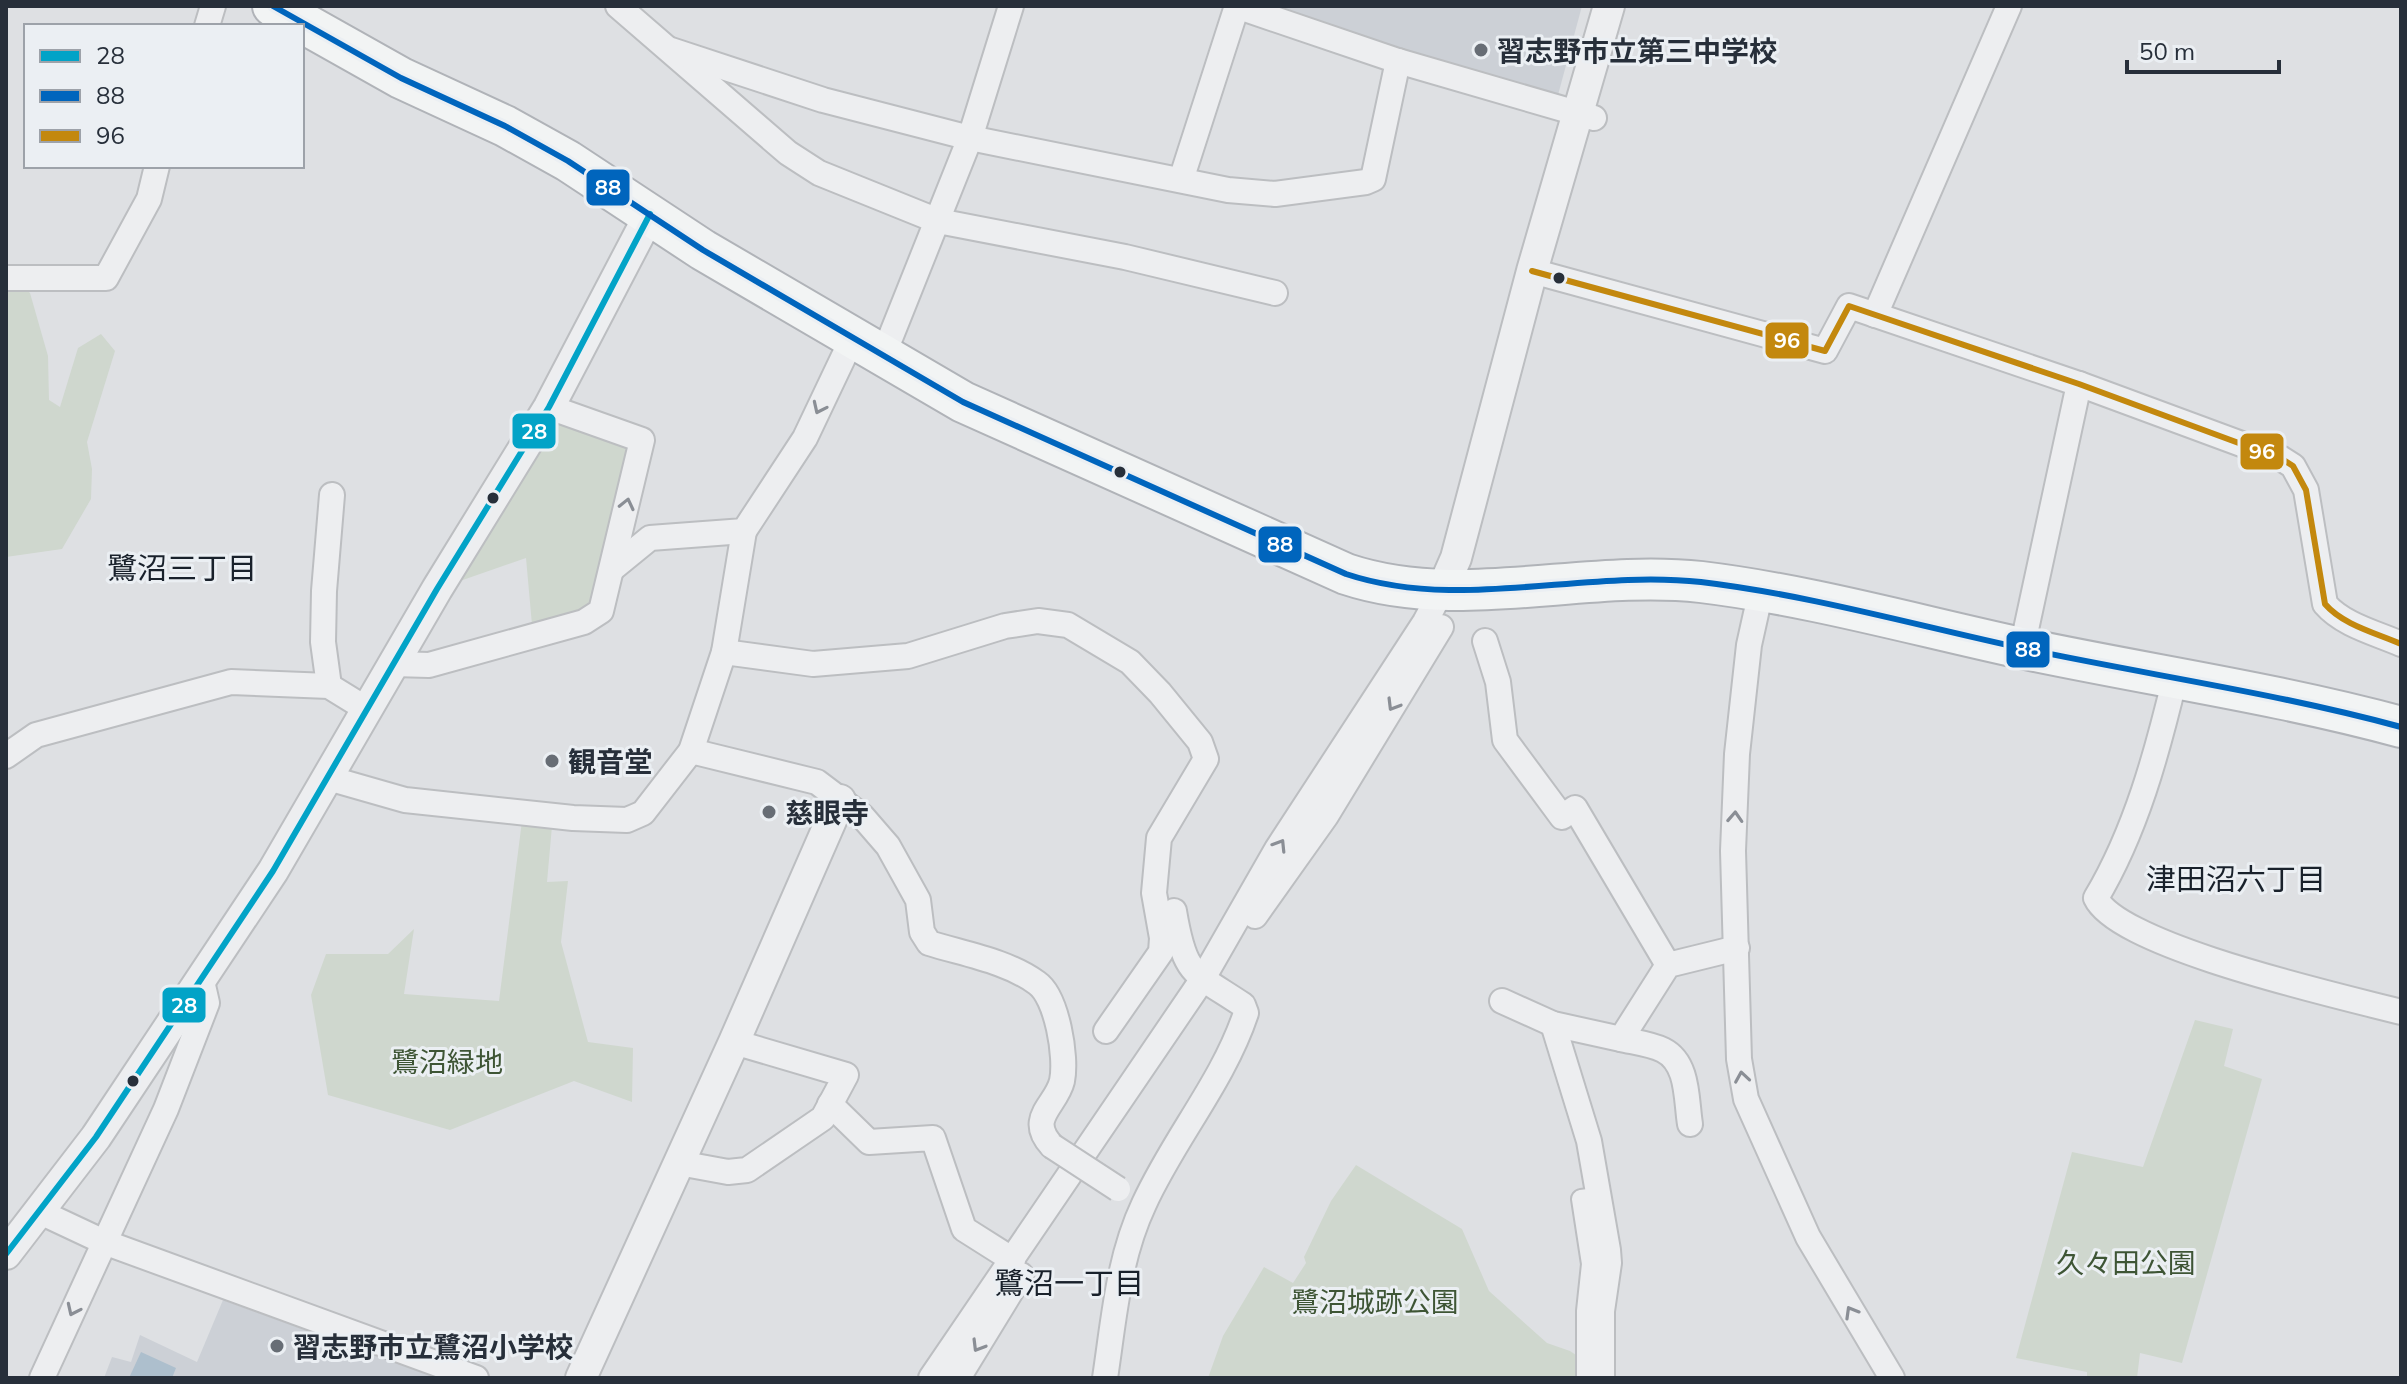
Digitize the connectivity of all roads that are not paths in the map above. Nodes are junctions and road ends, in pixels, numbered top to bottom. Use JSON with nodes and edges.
{"nodes":[{"id":1,"x":273,"y":6,"type":"edge"},
{"id":2,"x":618,"y":6,"type":"edge"},
{"id":3,"x":1011,"y":6,"type":"edge"},
{"id":4,"x":1236,"y":6,"type":"edge"},
{"id":5,"x":1609,"y":6,"type":"edge"},
{"id":6,"x":1627,"y":6,"type":"edge"},
{"id":7,"x":2009,"y":6,"type":"edge"},
{"id":8,"x":671,"y":50,"type":"junction"},
{"id":9,"x":1398,"y":61,"type":"junction"},
{"id":10,"x":1586,"y":115,"type":"junction"},
{"id":11,"x":970,"y":138,"type":"junction"},
{"id":12,"x":157,"y":168,"type":"edge"},
{"id":13,"x":1181,"y":180,"type":"junction"},
{"id":14,"x":650,"y":214,"type":"junction"},
{"id":15,"x":938,"y":221,"type":"junction"},
{"id":16,"x":1540,"y":273,"type":"junction"},
{"id":17,"x":6,"y":278,"type":"edge"},
{"id":18,"x":1275,"y":293,"type":"dead end"},
{"id":19,"x":1875,"y":315,"type":"junction"},
{"id":20,"x":868,"y":347,"type":"junction"},
{"id":21,"x":2079,"y":384,"type":"junction"},
{"id":22,"x":549,"y":407,"type":"junction"},
{"id":23,"x":332,"y":495,"type":"dead end"},
{"id":24,"x":744,"y":531,"type":"junction"},
{"id":25,"x":612,"y":569,"type":"junction"},
{"id":26,"x":1451,"y":590,"type":"junction"},
{"id":27,"x":1761,"y":591,"type":"junction"},
{"id":28,"x":1485,"y":641,"type":"dead end"},
{"id":29,"x":2401,"y":644,"type":"edge"},
{"id":30,"x":2022,"y":648,"type":"junction"},
{"id":31,"x":724,"y":652,"type":"junction"},
{"id":32,"x":393,"y":664,"type":"junction"},
{"id":33,"x":2175,"y":678,"type":"junction"},
{"id":34,"x":329,"y":686,"type":"junction"},
{"id":35,"x":368,"y":710,"type":"junction"},
{"id":36,"x":2401,"y":727,"type":"edge"},
{"id":37,"x":691,"y":751,"type":"junction"},
{"id":38,"x":6,"y":756,"type":"edge"},
{"id":39,"x":328,"y":778,"type":"junction"},
{"id":40,"x":840,"y":800,"type":"junction"},
{"id":41,"x":1154,"y":893,"type":"junction"},
{"id":42,"x":1737,"y":948,"type":"junction"},
{"id":43,"x":1668,"y":965,"type":"junction"},
{"id":44,"x":202,"y":981,"type":"junction"},
{"id":45,"x":1206,"y":983,"type":"junction"},
{"id":46,"x":1502,"y":1001,"type":"dead end"},
{"id":47,"x":2401,"y":1012,"type":"edge"},
{"id":48,"x":1553,"y":1024,"type":"junction"},
{"id":49,"x":1106,"y":1031,"type":"dead end"},
{"id":50,"x":1621,"y":1039,"type":"junction"},
{"id":51,"x":734,"y":1042,"type":"junction"},
{"id":52,"x":830,"y":1104,"type":"junction"},
{"id":53,"x":1690,"y":1124,"type":"dead end"},
{"id":54,"x":679,"y":1163,"type":"junction"},
{"id":55,"x":1597,"y":1197,"type":"junction"},
{"id":56,"x":1143,"y":1205,"type":"junction"},
{"id":57,"x":38,"y":1211,"type":"junction"},
{"id":58,"x":10,"y":1240,"type":"edge"},
{"id":59,"x":104,"y":1242,"type":"junction"},
{"id":60,"x":1013,"y":1260,"type":"junction"},
{"id":61,"x":42,"y":1378,"type":"edge"},
{"id":62,"x":476,"y":1378,"type":"edge"},
{"id":63,"x":581,"y":1378,"type":"edge"},
{"id":64,"x":931,"y":1378,"type":"edge"},
{"id":65,"x":958,"y":1378,"type":"edge"},
{"id":66,"x":1105,"y":1378,"type":"edge"},
{"id":67,"x":1586,"y":1378,"type":"edge"},
{"id":68,"x":1602,"y":1378,"type":"edge"},
{"id":69,"x":1892,"y":1378,"type":"edge"}],
"edges":[{"from":1,"to":14,"type":"highway"},
{"from":2,"to":8,"type":"street"},
{"from":3,"to":11,"type":"street"},
{"from":4,"to":9,"type":"street"},
{"from":4,"to":13,"type":"street"},
{"from":5,"to":10,"type":"street"},
{"from":6,"to":10,"type":"street"},
{"from":7,"to":19,"type":"street"},
{"from":8,"to":11,"type":"street"},
{"from":8,"to":15,"type":"street"},
{"from":9,"to":10,"type":"street"},
{"from":9,"to":13,"type":"street"},
{"from":10,"to":16,"type":"street"},
{"from":11,"to":13,"type":"street"},
{"from":11,"to":15,"type":"street"},
{"from":12,"to":17,"type":"street"},
{"from":14,"to":20,"type":"highway"},
{"from":14,"to":22,"type":"street"},
{"from":15,"to":18,"type":"street"},
{"from":15,"to":20,"type":"street"},
{"from":16,"to":19,"type":"street"},
{"from":16,"to":26,"type":"street"},
{"from":19,"to":21,"type":"street"},
{"from":20,"to":24,"type":"street","one_way":true},
{"from":20,"to":26,"type":"highway"},
{"from":21,"to":29,"type":"street"},
{"from":21,"to":30,"type":"street"},
{"from":25,"to":22,"type":"street","one_way":true},
{"from":22,"to":32,"type":"street"},
{"from":23,"to":34,"type":"street"},
{"from":24,"to":25,"type":"street"},
{"from":24,"to":31,"type":"street"},
{"from":25,"to":32,"type":"street"},
{"from":26,"to":27,"type":"highway"},
{"from":26,"to":45,"type":"street"},
{"from":27,"to":30,"type":"highway"},
{"from":42,"to":27,"type":"street","one_way":true},
{"from":28,"to":43,"type":"street"},
{"from":30,"to":33,"type":"highway"},
{"from":31,"to":37,"type":"street"},
{"from":31,"to":41,"type":"street"},
{"from":32,"to":35,"type":"street"},
{"from":33,"to":36,"type":"highway"},
{"from":33,"to":47,"type":"street"},
{"from":34,"to":35,"type":"street"},
{"from":34,"to":38,"type":"street"},
{"from":35,"to":39,"type":"street"},
{"from":37,"to":39,"type":"street"},
{"from":37,"to":40,"type":"street"},
{"from":39,"to":44,"type":"street"},
{"from":40,"to":51,"type":"street"},
{"from":40,"to":56,"type":"street","bridge":true},
{"from":41,"to":45,"type":"street"},
{"from":41,"to":49,"type":"street"},
{"from":42,"to":43,"type":"street"},
{"from":69,"to":42,"type":"street","one_way":true},
{"from":43,"to":50,"type":"street"},
{"from":44,"to":57,"type":"street"},
{"from":44,"to":59,"type":"street"},
{"from":45,"to":56,"type":"street"},
{"from":45,"to":60,"type":"street"},
{"from":45,"to":65,"type":"street","one_way":true},
{"from":46,"to":48,"type":"street"},
{"from":48,"to":50,"type":"street"},
{"from":48,"to":55,"type":"street"},
{"from":50,"to":53,"type":"street"},
{"from":51,"to":52,"type":"street"},
{"from":51,"to":54,"type":"street"},
{"from":52,"to":54,"type":"street"},
{"from":52,"to":60,"type":"street"},
{"from":54,"to":63,"type":"street"},
{"from":55,"to":67,"type":"street"},
{"from":55,"to":68,"type":"street"},
{"from":56,"to":66,"type":"street"},
{"from":57,"to":58,"type":"street"},
{"from":57,"to":59,"type":"street"},
{"from":59,"to":61,"type":"street","one_way":true},
{"from":59,"to":62,"type":"street"},
{"from":60,"to":64,"type":"street"}]}
